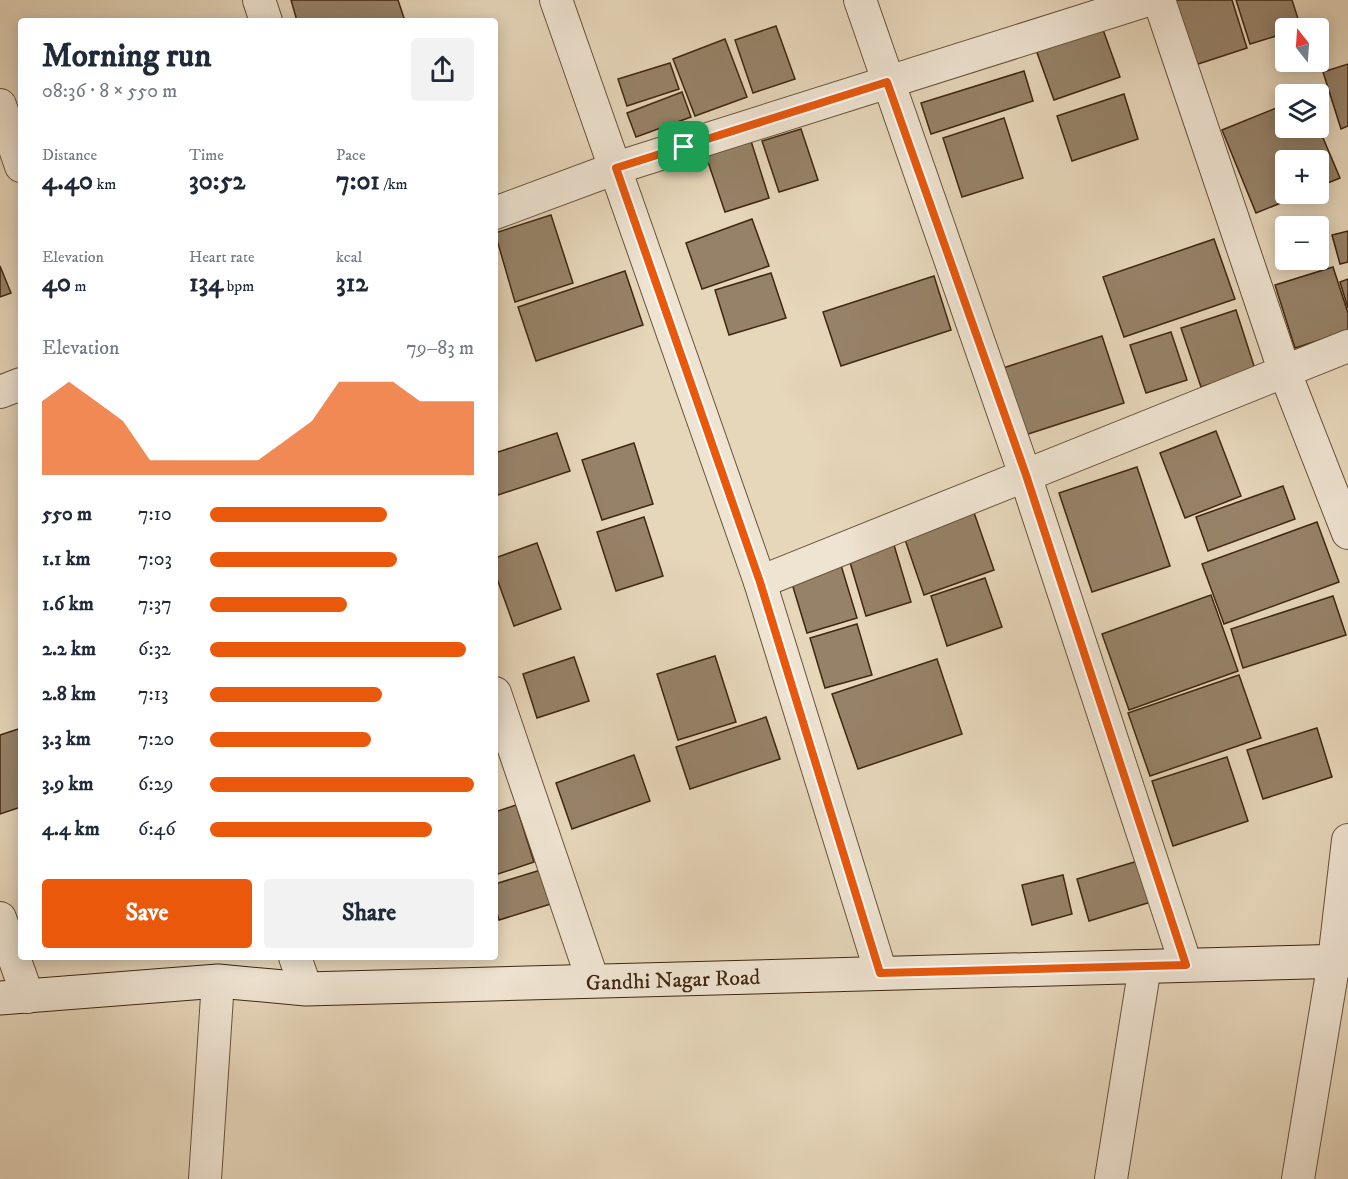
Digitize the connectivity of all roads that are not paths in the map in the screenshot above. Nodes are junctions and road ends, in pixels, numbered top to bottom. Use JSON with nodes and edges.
{"nodes":[{"id":1,"x":259,"y":0,"type":"edge"},
{"id":2,"x":556,"y":0,"type":"edge"},
{"id":3,"x":860,"y":0,"type":"edge"},
{"id":4,"x":1148,"y":0,"type":"edge"},
{"id":5,"x":1159,"y":0,"type":"edge"},
{"id":6,"x":265,"y":18,"type":"edge"},
{"id":7,"x":887,"y":82,"type":"junction"},
{"id":8,"x":0,"y":105,"type":"edge"},
{"id":9,"x":18,"y":157,"type":"edge"},
{"id":10,"x":616,"y":168,"type":"junction"},
{"id":11,"x":498,"y":212,"type":"edge"},
{"id":12,"x":1348,"y":346,"type":"edge"},
{"id":13,"x":1284,"y":370,"type":"junction"},
{"id":14,"x":18,"y":385,"type":"edge"},
{"id":15,"x":0,"y":392,"type":"edge"},
{"id":16,"x":1026,"y":475,"type":"junction"},
{"id":17,"x":1348,"y":533,"type":"edge"},
{"id":18,"x":760,"y":582,"type":"junction"},
{"id":19,"x":498,"y":702,"type":"edge"},
{"id":20,"x":1348,"y":840,"type":"edge"},
{"id":21,"x":0,"y":918,"type":"edge"},
{"id":22,"x":296,"y":960,"type":"edge"},
{"id":23,"x":1341,"y":961,"type":"edge"},
{"id":24,"x":1186,"y":965,"type":"junction"},
{"id":25,"x":1145,"y":966,"type":"junction"},
{"id":26,"x":880,"y":973,"type":"junction"},
{"id":27,"x":218,"y":981,"type":"junction"},
{"id":28,"x":593,"y":981,"type":"junction"},
{"id":29,"x":306,"y":989,"type":"junction"},
{"id":30,"x":14,"y":998,"type":"edge"},
{"id":31,"x":205,"y":1179,"type":"edge"},
{"id":32,"x":1111,"y":1179,"type":"edge"},
{"id":33,"x":1298,"y":1179,"type":"edge"}],
"edges":[{"from":1,"to":6,"type":"street"},
{"from":2,"to":10,"type":"street"},
{"from":3,"to":7,"type":"street"},
{"from":4,"to":7,"type":"street"},
{"from":5,"to":13,"type":"street"},
{"from":7,"to":10,"type":"street"},
{"from":7,"to":16,"type":"street"},
{"from":8,"to":9,"type":"street"},
{"from":10,"to":11,"type":"street"},
{"from":10,"to":18,"type":"street"},
{"from":12,"to":13,"type":"street"},
{"from":13,"to":16,"type":"street"},
{"from":13,"to":17,"type":"street"},
{"from":14,"to":15,"type":"street"},
{"from":16,"to":18,"type":"street"},
{"from":16,"to":24,"type":"street"},
{"from":18,"to":26,"type":"street"},
{"from":19,"to":28,"type":"street"},
{"from":20,"to":23,"type":"street"},
{"from":21,"to":30,"type":"street"},
{"from":22,"to":29,"type":"street"},
{"from":23,"to":24,"type":"street","name":"Gandhi Nagar Road"},
{"from":23,"to":33,"type":"street"},
{"from":24,"to":25,"type":"street","name":"Gandhi Nagar Road"},
{"from":25,"to":26,"type":"street","name":"Gandhi Nagar Road"},
{"from":25,"to":32,"type":"street"},
{"from":26,"to":28,"type":"street","name":"Gandhi Nagar Road"},
{"from":27,"to":29,"type":"street","name":"Gandhi Nagar Road"},
{"from":27,"to":30,"type":"street","name":"Gandhi Nagar Road"},
{"from":27,"to":31,"type":"street"},
{"from":28,"to":29,"type":"street","name":"Gandhi Nagar Road"}]}
